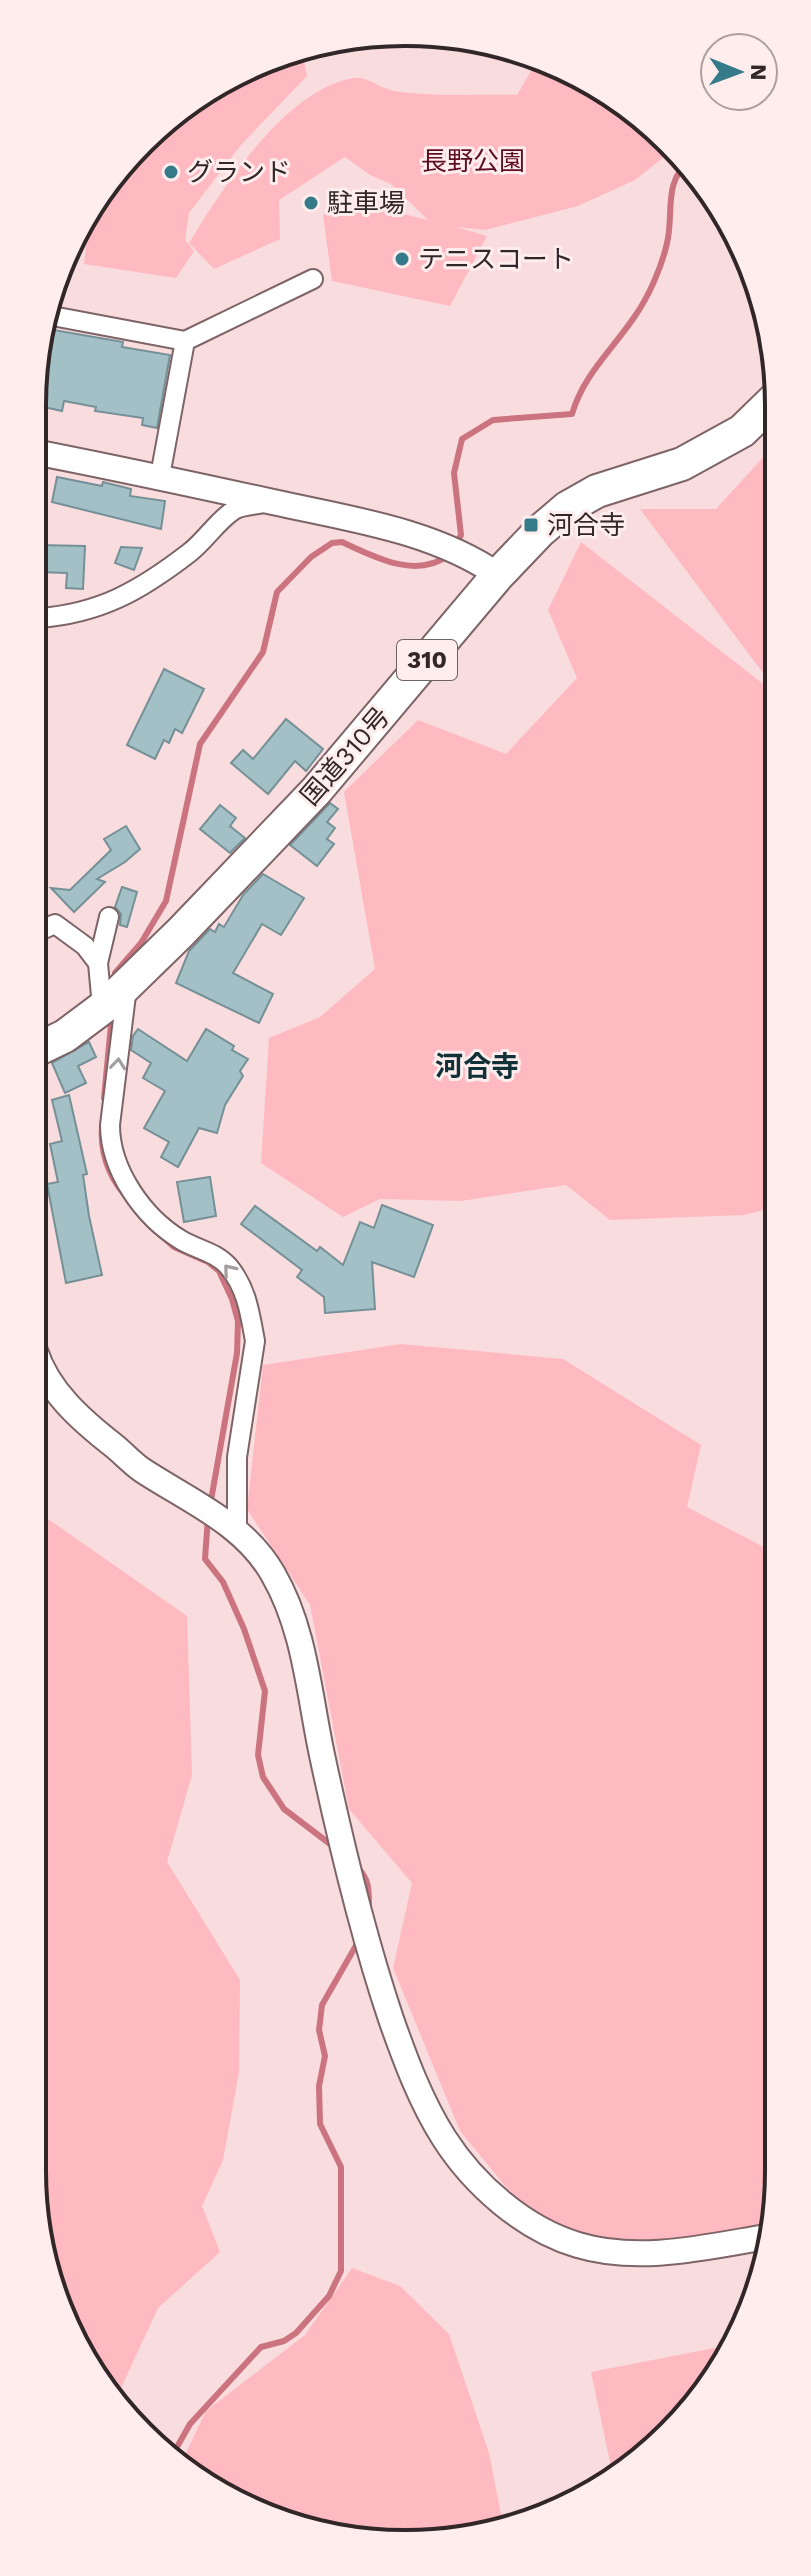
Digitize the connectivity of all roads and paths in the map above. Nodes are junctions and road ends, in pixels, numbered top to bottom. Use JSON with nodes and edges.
{"nodes":[{"id":1,"x":313,"y":279,"type":"dead end"},
{"id":2,"x":57,"y":317,"type":"edge"},
{"id":3,"x":185,"y":341,"type":"junction"},
{"id":4,"x":765,"y":409,"type":"edge"},
{"id":5,"x":46,"y":454,"type":"edge"},
{"id":6,"x":160,"y":476,"type":"junction"},
{"id":7,"x":271,"y":502,"type":"junction"},
{"id":8,"x":485,"y":566,"type":"junction"},
{"id":9,"x":46,"y":617,"type":"edge"},
{"id":10,"x":109,"y":917,"type":"dead end"},
{"id":11,"x":46,"y":928,"type":"edge"},
{"id":12,"x":98,"y":963,"type":"junction"},
{"id":13,"x":114,"y":997,"type":"junction"},
{"id":14,"x":46,"y":1045,"type":"edge"},
{"id":15,"x":46,"y":1371,"type":"edge"},
{"id":16,"x":231,"y":1526,"type":"junction"},
{"id":17,"x":758,"y":2238,"type":"edge"}],
"edges":[{"from":1,"to":3,"type":"street"},
{"from":2,"to":3,"type":"street"},
{"from":3,"to":6,"type":"street"},
{"from":4,"to":8,"type":"highway","name":"国道310号","number":"310"},
{"from":5,"to":6,"type":"street"},
{"from":6,"to":7,"type":"street"},
{"from":7,"to":8,"type":"street"},
{"from":7,"to":9,"type":"street"},
{"from":8,"to":13,"type":"highway","name":"国道310号","number":"310"},
{"from":10,"to":12,"type":"street"},
{"from":11,"to":12,"type":"street"},
{"from":12,"to":13,"type":"street"},
{"from":13,"to":14,"type":"highway","name":"国道310号","number":"310"},
{"from":16,"to":13,"type":"street","one_way":true},
{"from":15,"to":16,"type":"street"},
{"from":16,"to":17,"type":"street"}]}
